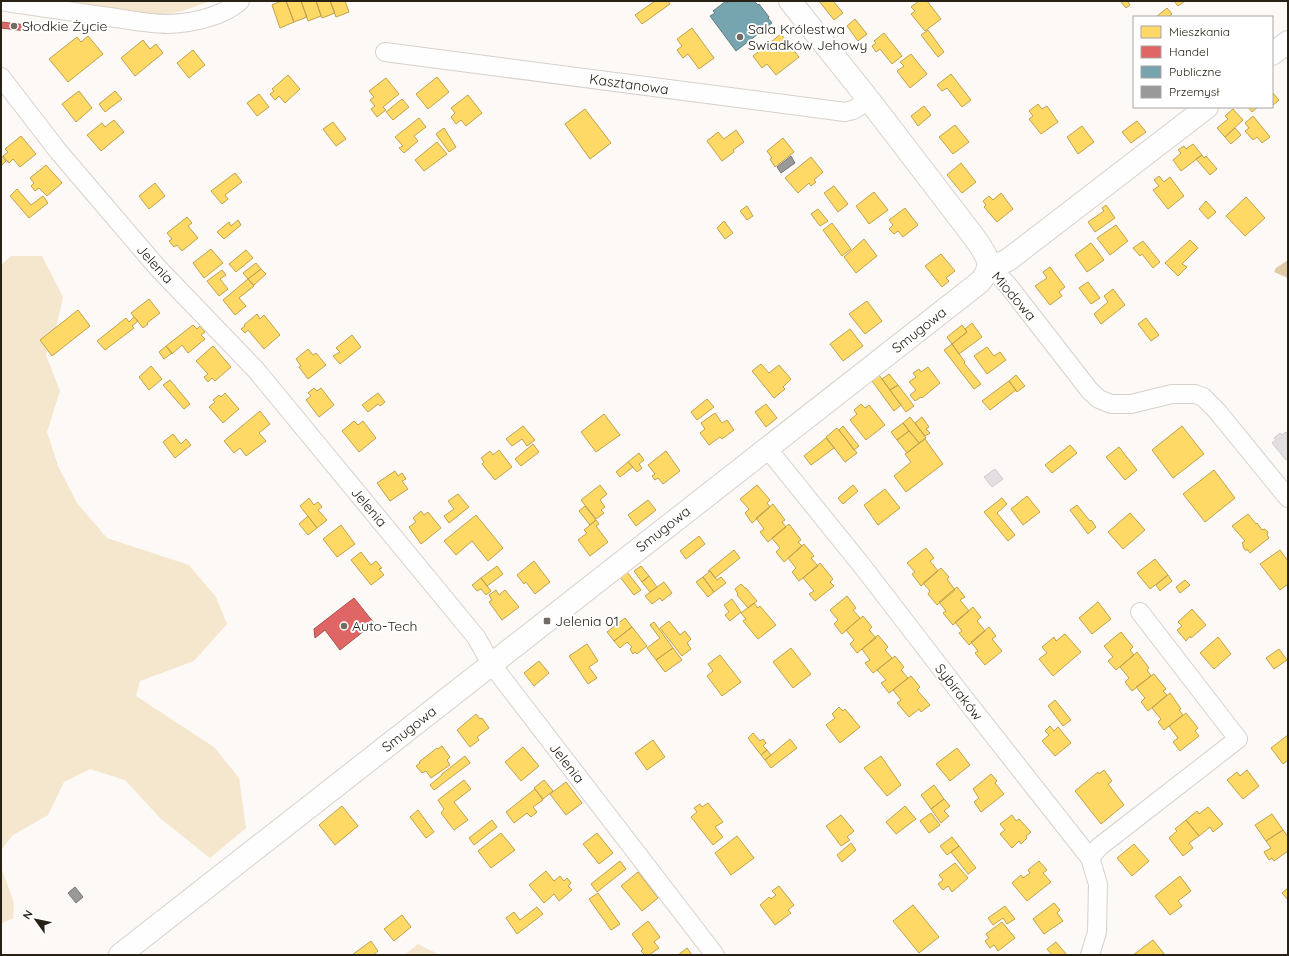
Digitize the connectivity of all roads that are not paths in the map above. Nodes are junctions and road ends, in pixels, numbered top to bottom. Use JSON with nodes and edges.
{"nodes":[{"id":1,"x":240,"y":1,"type":"edge"},
{"id":2,"x":790,"y":1,"type":"edge"},
{"id":3,"x":1,"y":2,"type":"edge"},
{"id":4,"x":1288,"y":42,"type":"edge"},
{"id":5,"x":386,"y":52,"type":"dead end"},
{"id":6,"x":1273,"y":53,"type":"edge"},
{"id":7,"x":1,"y":77,"type":"edge"},
{"id":8,"x":869,"y":100,"type":"junction"},
{"id":9,"x":1206,"y":108,"type":"edge"},
{"id":10,"x":988,"y":268,"type":"junction"},
{"id":11,"x":767,"y":448,"type":"junction"},
{"id":12,"x":1288,"y":498,"type":"edge"},
{"id":13,"x":1140,"y":612,"type":"dead end"},
{"id":14,"x":492,"y":665,"type":"junction"},
{"id":15,"x":1090,"y":858,"type":"junction"},
{"id":16,"x":120,"y":955,"type":"edge"},
{"id":17,"x":715,"y":955,"type":"edge"},
{"id":18,"x":1090,"y":955,"type":"edge"}],
"edges":[{"from":1,"to":3,"type":"street"},
{"from":2,"to":8,"type":"street","name":"Miodowa"},
{"from":4,"to":6,"type":"street"},
{"from":5,"to":8,"type":"street","name":"Kasztanowa"},
{"from":7,"to":14,"type":"street","name":"Jelenia"},
{"from":8,"to":10,"type":"street","name":"Miodowa"},
{"from":9,"to":10,"type":"street"},
{"from":10,"to":11,"type":"street","name":"Smugowa"},
{"from":10,"to":12,"type":"street","name":"Miodowa"},
{"from":11,"to":14,"type":"street","name":"Smugowa"},
{"from":11,"to":15,"type":"street","name":"Sybiraków"},
{"from":13,"to":15,"type":"street"},
{"from":14,"to":16,"type":"street","name":"Smugowa"},
{"from":14,"to":17,"type":"street","name":"Jelenia"},
{"from":15,"to":18,"type":"street","name":"Sybiraków"}]}
